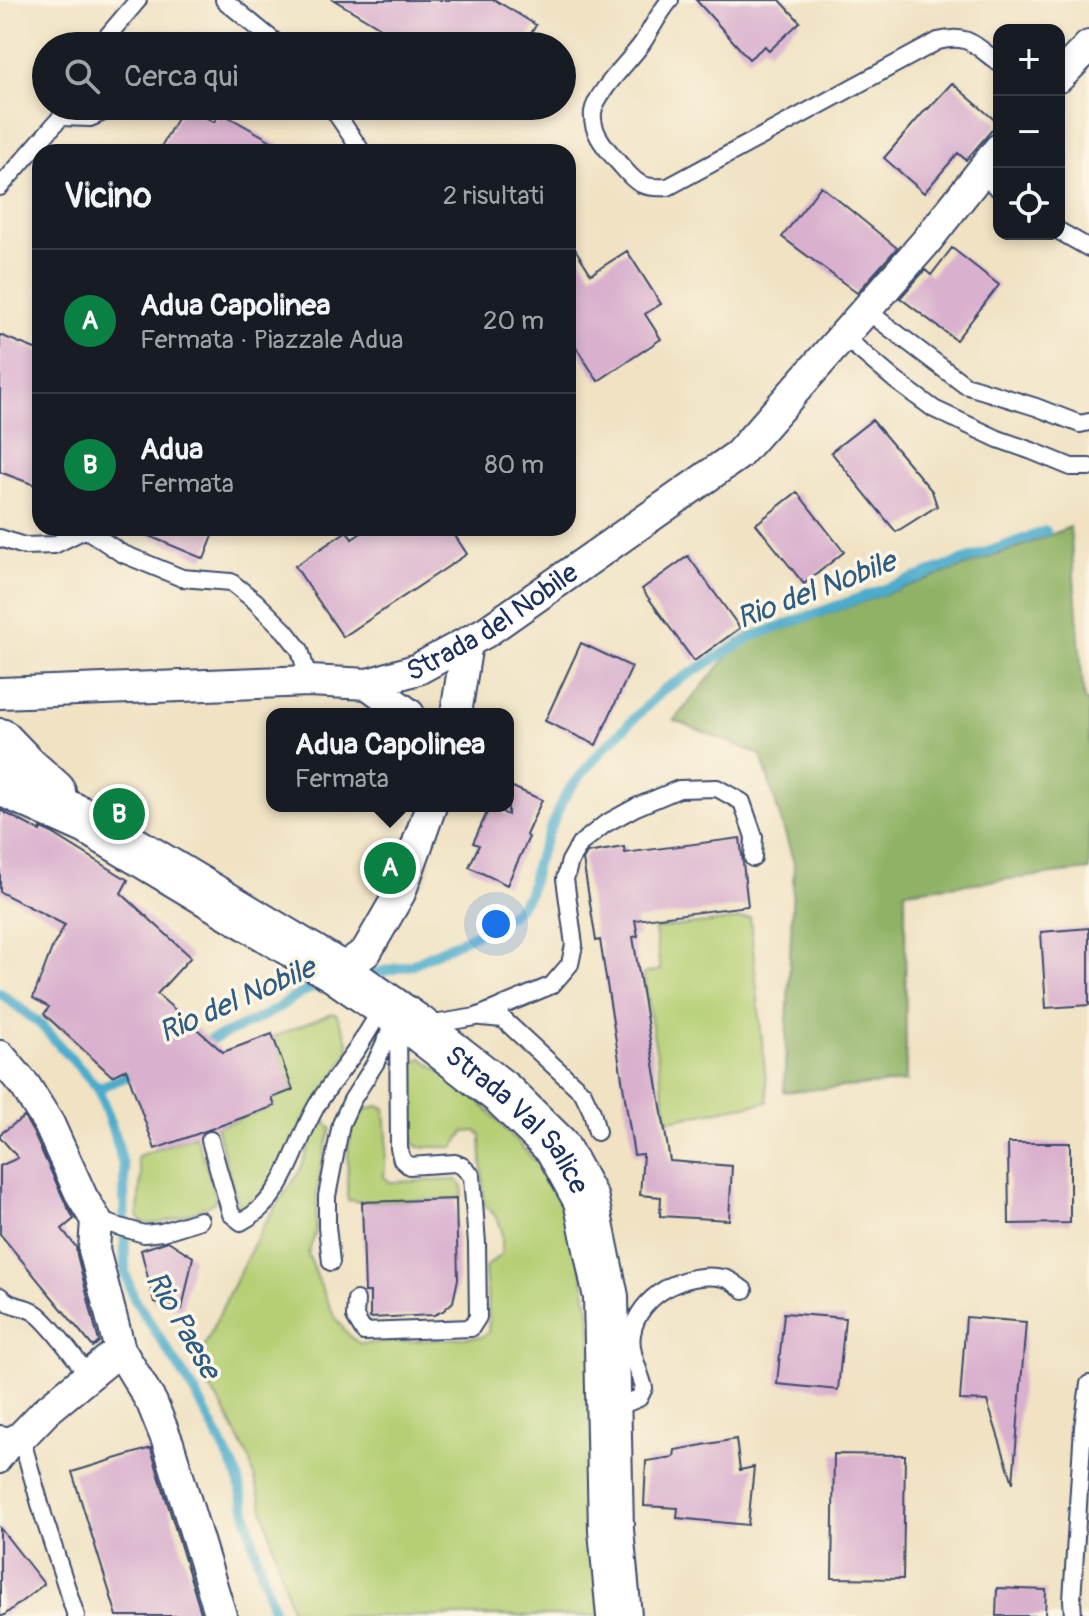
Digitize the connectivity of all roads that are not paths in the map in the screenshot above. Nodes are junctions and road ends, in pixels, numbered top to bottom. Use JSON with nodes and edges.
{"nodes":[{"id":1,"x":138,"y":0,"type":"edge"},
{"id":2,"x":224,"y":0,"type":"edge"},
{"id":3,"x":670,"y":0,"type":"edge"},
{"id":4,"x":111,"y":32,"type":"edge"},
{"id":5,"x":263,"y":32,"type":"edge"},
{"id":6,"x":1089,"y":46,"type":"edge"},
{"id":7,"x":993,"y":59,"type":"edge"},
{"id":8,"x":1065,"y":71,"type":"edge"},
{"id":9,"x":55,"y":120,"type":"edge"},
{"id":10,"x":340,"y":120,"type":"edge"},
{"id":11,"x":35,"y":144,"type":"edge"},
{"id":12,"x":357,"y":144,"type":"edge"},
{"id":13,"x":32,"y":148,"type":"edge"},
{"id":14,"x":989,"y":181,"type":"edge"},
{"id":15,"x":0,"y":187,"type":"edge"},
{"id":16,"x":1065,"y":234,"type":"edge"},
{"id":17,"x":1089,"y":248,"type":"edge"},
{"id":18,"x":866,"y":310,"type":"junction"},
{"id":19,"x":843,"y":336,"type":"junction"},
{"id":20,"x":1089,"y":422,"type":"edge"},
{"id":21,"x":1089,"y":467,"type":"edge"},
{"id":22,"x":71,"y":536,"type":"edge"},
{"id":23,"x":95,"y":536,"type":"edge"},
{"id":24,"x":0,"y":538,"type":"edge"},
{"id":25,"x":467,"y":643,"type":"junction"},
{"id":26,"x":309,"y":681,"type":"junction"},
{"id":27,"x":368,"y":684,"type":"junction"},
{"id":28,"x":0,"y":693,"type":"edge"},
{"id":29,"x":401,"y":708,"type":"edge"},
{"id":30,"x":457,"y":708,"type":"edge"},
{"id":31,"x":0,"y":741,"type":"edge"},
{"id":32,"x":0,"y":779,"type":"edge"},
{"id":33,"x":429,"y":812,"type":"edge"},
{"id":34,"x":88,"y":822,"type":"junction"},
{"id":35,"x":753,"y":858,"type":"dead end"},
{"id":36,"x":379,"y":1001,"type":"junction"},
{"id":37,"x":476,"y":1017,"type":"junction"},
{"id":38,"x":0,"y":1056,"type":"edge"},
{"id":39,"x":597,"y":1132,"type":"dead end"},
{"id":40,"x":210,"y":1140,"type":"dead end"},
{"id":41,"x":96,"y":1220,"type":"junction"},
{"id":42,"x":200,"y":1220,"type":"dead end"},
{"id":43,"x":331,"y":1262,"type":"dead end"},
{"id":44,"x":744,"y":1290,"type":"dead end"},
{"id":45,"x":0,"y":1296,"type":"edge"},
{"id":46,"x":356,"y":1300,"type":"dead end"},
{"id":47,"x":120,"y":1350,"type":"junction"},
{"id":48,"x":88,"y":1375,"type":"junction"},
{"id":49,"x":1089,"y":1384,"type":"edge"},
{"id":50,"x":609,"y":1405,"type":"junction"},
{"id":51,"x":10,"y":1439,"type":"edge"},
{"id":52,"x":0,"y":1465,"type":"edge"},
{"id":53,"x":76,"y":1616,"type":"edge"},
{"id":54,"x":221,"y":1616,"type":"edge"},
{"id":55,"x":619,"y":1616,"type":"edge"},
{"id":56,"x":1073,"y":1616,"type":"edge"}],
"edges":[{"from":1,"to":4,"type":"lane"},
{"from":2,"to":5,"type":"lane"},
{"from":3,"to":7,"type":"lane"},
{"from":6,"to":8,"type":"street"},
{"from":9,"to":11,"type":"lane"},
{"from":10,"to":12,"type":"lane"},
{"from":13,"to":15,"type":"lane"},
{"from":14,"to":18,"type":"street","name":"Strada del Nobile"},
{"from":16,"to":17,"type":"lane"},
{"from":18,"to":19,"type":"street","name":"Strada del Nobile"},
{"from":18,"to":20,"type":"lane"},
{"from":19,"to":21,"type":"lane"},
{"from":19,"to":25,"type":"street","name":"Strada del Nobile"},
{"from":22,"to":24,"type":"lane"},
{"from":23,"to":26,"type":"lane"},
{"from":25,"to":27,"type":"street","name":"Strada del Nobile"},
{"from":25,"to":30,"type":"street"},
{"from":26,"to":27,"type":"street","name":"Strada del Nobile"},
{"from":26,"to":28,"type":"street","name":"Strada del Nobile"},
{"from":27,"to":29,"type":"street"},
{"from":31,"to":34,"type":"street","name":"Strada Val Salice"},
{"from":32,"to":34,"type":"street","name":"Strada Val Salice"},
{"from":33,"to":36,"type":"street"},
{"from":34,"to":36,"type":"street","name":"Strada Val Salice"},
{"from":35,"to":37,"type":"lane"},
{"from":36,"to":37,"type":"lane"},
{"from":36,"to":40,"type":"lane"},
{"from":36,"to":43,"type":"lane"},
{"from":36,"to":46,"type":"lane"},
{"from":36,"to":50,"type":"street","name":"Strada Val Salice"},
{"from":37,"to":39,"type":"lane"},
{"from":38,"to":41,"type":"street"},
{"from":41,"to":42,"type":"lane"},
{"from":41,"to":47,"type":"street"},
{"from":44,"to":50,"type":"lane"},
{"from":45,"to":48,"type":"lane"},
{"from":47,"to":48,"type":"street"},
{"from":47,"to":54,"type":"street"},
{"from":48,"to":51,"type":"street"},
{"from":49,"to":56,"type":"lane"},
{"from":50,"to":55,"type":"street","name":"Strada Val Salice"},
{"from":51,"to":52,"type":"lane"},
{"from":51,"to":53,"type":"lane"}]}
